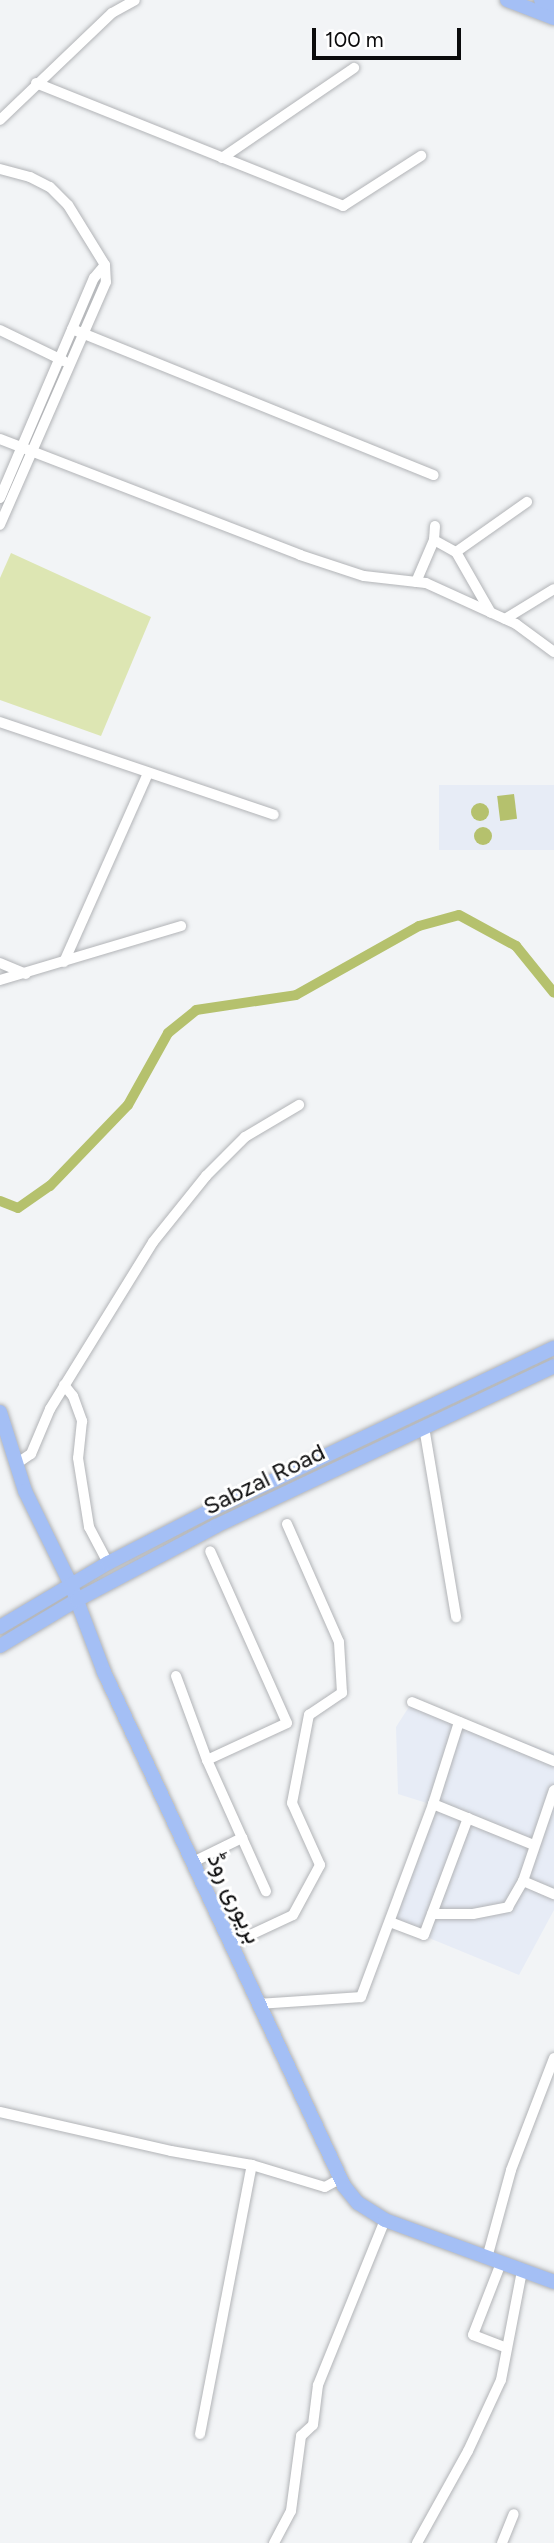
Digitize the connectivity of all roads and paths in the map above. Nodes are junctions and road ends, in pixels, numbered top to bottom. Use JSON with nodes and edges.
{"nodes":[{"id":1,"x":135,"y":0,"type":"edge"},
{"id":2,"x":507,"y":0,"type":"edge"},
{"id":3,"x":541,"y":0,"type":"edge"},
{"id":4,"x":554,"y":5,"type":"edge"},
{"id":5,"x":554,"y":18,"type":"edge"},
{"id":6,"x":354,"y":68,"type":"dead end"},
{"id":7,"x":36,"y":83,"type":"junction"},
{"id":8,"x":0,"y":120,"type":"edge"},
{"id":9,"x":421,"y":156,"type":"dead end"},
{"id":10,"x":222,"y":158,"type":"junction"},
{"id":11,"x":0,"y":169,"type":"edge"},
{"id":12,"x":105,"y":265,"type":"junction"},
{"id":13,"x":72,"y":329,"type":"junction"},
{"id":14,"x":0,"y":330,"type":"edge"},
{"id":15,"x":84,"y":334,"type":"junction"},
{"id":16,"x":65,"y":361,"type":"junction"},
{"id":17,"x":0,"y":439,"type":"edge"},
{"id":18,"x":26,"y":451,"type":"junction"},
{"id":19,"x":434,"y":475,"type":"dead end"},
{"id":20,"x":0,"y":498,"type":"edge"},
{"id":21,"x":527,"y":502,"type":"dead end"},
{"id":22,"x":0,"y":524,"type":"edge"},
{"id":23,"x":435,"y":526,"type":"dead end"},
{"id":24,"x":434,"y":540,"type":"junction"},
{"id":25,"x":456,"y":552,"type":"junction"},
{"id":26,"x":416,"y":582,"type":"junction"},
{"id":27,"x":554,"y":589,"type":"edge"},
{"id":28,"x":491,"y":613,"type":"junction"},
{"id":29,"x":505,"y":619,"type":"junction"},
{"id":30,"x":554,"y":652,"type":"edge"},
{"id":31,"x":0,"y":722,"type":"edge"},
{"id":32,"x":148,"y":773,"type":"junction"},
{"id":33,"x":274,"y":816,"type":"dead end"},
{"id":34,"x":181,"y":926,"type":"dead end"},
{"id":35,"x":64,"y":962,"type":"junction"},
{"id":36,"x":0,"y":963,"type":"edge"},
{"id":37,"x":26,"y":974,"type":"junction"},
{"id":38,"x":0,"y":980,"type":"edge"},
{"id":39,"x":299,"y":1105,"type":"dead end"},
{"id":40,"x":554,"y":1348,"type":"edge"},
{"id":41,"x":554,"y":1366,"type":"edge"},
{"id":42,"x":64,"y":1385,"type":"junction"},
{"id":43,"x":0,"y":1412,"type":"edge"},
{"id":44,"x":387,"y":1427,"type":"junction"},
{"id":45,"x":424,"y":1427,"type":"junction"},
{"id":46,"x":395,"y":1441,"type":"junction"},
{"id":47,"x":16,"y":1464,"type":"junction"},
{"id":48,"x":287,"y":1524,"type":"dead end"},
{"id":49,"x":210,"y":1551,"type":"dead end"},
{"id":50,"x":108,"y":1563,"type":"junction"},
{"id":51,"x":71,"y":1585,"type":"junction"},
{"id":52,"x":77,"y":1600,"type":"junction"},
{"id":53,"x":456,"y":1617,"type":"dead end"},
{"id":54,"x":0,"y":1627,"type":"edge"},
{"id":55,"x":0,"y":1646,"type":"edge"},
{"id":56,"x":176,"y":1675,"type":"dead end"},
{"id":57,"x":412,"y":1702,"type":"dead end"},
{"id":58,"x":459,"y":1722,"type":"junction"},
{"id":59,"x":207,"y":1760,"type":"junction"},
{"id":60,"x":554,"y":1760,"type":"edge"},
{"id":61,"x":554,"y":1790,"type":"edge"},
{"id":62,"x":433,"y":1804,"type":"junction"},
{"id":63,"x":468,"y":1818,"type":"junction"},
{"id":64,"x":242,"y":1838,"type":"junction"},
{"id":65,"x":534,"y":1845,"type":"junction"},
{"id":66,"x":193,"y":1862,"type":"junction"},
{"id":67,"x":523,"y":1881,"type":"junction"},
{"id":68,"x":266,"y":1891,"type":"dead end"},
{"id":69,"x":554,"y":1894,"type":"edge"},
{"id":70,"x":432,"y":1914,"type":"junction"},
{"id":71,"x":390,"y":1922,"type":"junction"},
{"id":72,"x":231,"y":1944,"type":"junction"},
{"id":73,"x":260,"y":2004,"type":"junction"},
{"id":74,"x":554,"y":2058,"type":"edge"},
{"id":75,"x":0,"y":2112,"type":"edge"},
{"id":76,"x":251,"y":2165,"type":"junction"},
{"id":77,"x":341,"y":2178,"type":"junction"},
{"id":78,"x":385,"y":2220,"type":"junction"},
{"id":79,"x":494,"y":2260,"type":"junction"},
{"id":80,"x":522,"y":2271,"type":"junction"},
{"id":81,"x":554,"y":2282,"type":"edge"},
{"id":82,"x":507,"y":2348,"type":"junction"},
{"id":83,"x":200,"y":2434,"type":"dead end"},
{"id":84,"x":514,"y":2514,"type":"dead end"},
{"id":85,"x":274,"y":2543,"type":"edge"},
{"id":86,"x":417,"y":2543,"type":"edge"},
{"id":87,"x":502,"y":2543,"type":"edge"}],
"edges":[{"from":1,"to":7,"type":"street"},
{"from":2,"to":5,"type":"main road"},
{"from":3,"to":4,"type":"main road"},
{"from":6,"to":10,"type":"street"},
{"from":7,"to":8,"type":"street"},
{"from":7,"to":10,"type":"street"},
{"from":9,"to":10,"type":"street"},
{"from":11,"to":12,"type":"street"},
{"from":12,"to":13,"type":"street"},
{"from":12,"to":15,"type":"street"},
{"from":13,"to":15,"type":"street"},
{"from":13,"to":16,"type":"street"},
{"from":14,"to":16,"type":"street"},
{"from":15,"to":16,"type":"street"},
{"from":15,"to":19,"type":"street"},
{"from":16,"to":18,"type":"street"},
{"from":17,"to":18,"type":"street"},
{"from":18,"to":20,"type":"street"},
{"from":18,"to":22,"type":"street"},
{"from":18,"to":26,"type":"street"},
{"from":21,"to":25,"type":"street"},
{"from":23,"to":24,"type":"street"},
{"from":24,"to":25,"type":"street"},
{"from":24,"to":26,"type":"street"},
{"from":25,"to":28,"type":"street"},
{"from":26,"to":28,"type":"street"},
{"from":27,"to":29,"type":"street"},
{"from":28,"to":29,"type":"street"},
{"from":29,"to":30,"type":"street"},
{"from":31,"to":32,"type":"street"},
{"from":32,"to":33,"type":"street"},
{"from":32,"to":35,"type":"street"},
{"from":34,"to":35,"type":"street"},
{"from":35,"to":37,"type":"street"},
{"from":36,"to":37,"type":"street"},
{"from":37,"to":38,"type":"street"},
{"from":39,"to":42,"type":"street"},
{"from":40,"to":44,"type":"main road","name":"Sabzal Road"},
{"from":41,"to":45,"type":"main road","name":"Sabzal Road"},
{"from":42,"to":47,"type":"street"},
{"from":42,"to":50,"type":"street"},
{"from":43,"to":47,"type":"main road","name":"بریوری روڈ"},
{"from":44,"to":46,"type":"main road"},
{"from":44,"to":50,"type":"main road","name":"Sabzal Road"},
{"from":45,"to":46,"type":"main road","name":"Sabzal Road"},
{"from":45,"to":53,"type":"street"},
{"from":46,"to":52,"type":"main road","name":"Sabzal Road"},
{"from":47,"to":51,"type":"main road","name":"بریوری روڈ"},
{"from":48,"to":72,"type":"street"},
{"from":49,"to":59,"type":"street"},
{"from":50,"to":51,"type":"main road","name":"Sabzal Road"},
{"from":51,"to":52,"type":"main road","name":"بریوری روڈ"},
{"from":51,"to":54,"type":"main road","name":"Sabzal Road"},
{"from":52,"to":55,"type":"main road","name":"Sabzal Road"},
{"from":52,"to":66,"type":"main road","name":"بریوری روڈ"},
{"from":56,"to":59,"type":"street"},
{"from":57,"to":58,"type":"street"},
{"from":58,"to":60,"type":"street"},
{"from":58,"to":62,"type":"street"},
{"from":59,"to":64,"type":"street"},
{"from":61,"to":65,"type":"street"},
{"from":62,"to":63,"type":"street"},
{"from":62,"to":71,"type":"street"},
{"from":63,"to":65,"type":"street"},
{"from":63,"to":70,"type":"street"},
{"from":64,"to":66,"type":"street"},
{"from":64,"to":68,"type":"street"},
{"from":65,"to":67,"type":"street"},
{"from":66,"to":72,"type":"main road","name":"بریوری روڈ"},
{"from":67,"to":69,"type":"street"},
{"from":67,"to":70,"type":"street"},
{"from":70,"to":71,"type":"street"},
{"from":71,"to":73,"type":"street"},
{"from":72,"to":73,"type":"main road","name":"بریوری روڈ"},
{"from":73,"to":77,"type":"main road","name":"بریوری روڈ"},
{"from":74,"to":79,"type":"street"},
{"from":75,"to":76,"type":"street"},
{"from":76,"to":77,"type":"street"},
{"from":76,"to":83,"type":"street"},
{"from":77,"to":78,"type":"main road","name":"بریوری روڈ"},
{"from":78,"to":79,"type":"main road","name":"بریوری روڈ"},
{"from":78,"to":85,"type":"street"},
{"from":79,"to":80,"type":"main road","name":"بریوری روڈ"},
{"from":79,"to":82,"type":"street"},
{"from":80,"to":81,"type":"main road","name":"بریوری روڈ"},
{"from":80,"to":82,"type":"street"},
{"from":82,"to":86,"type":"street"},
{"from":84,"to":87,"type":"street"}]}
